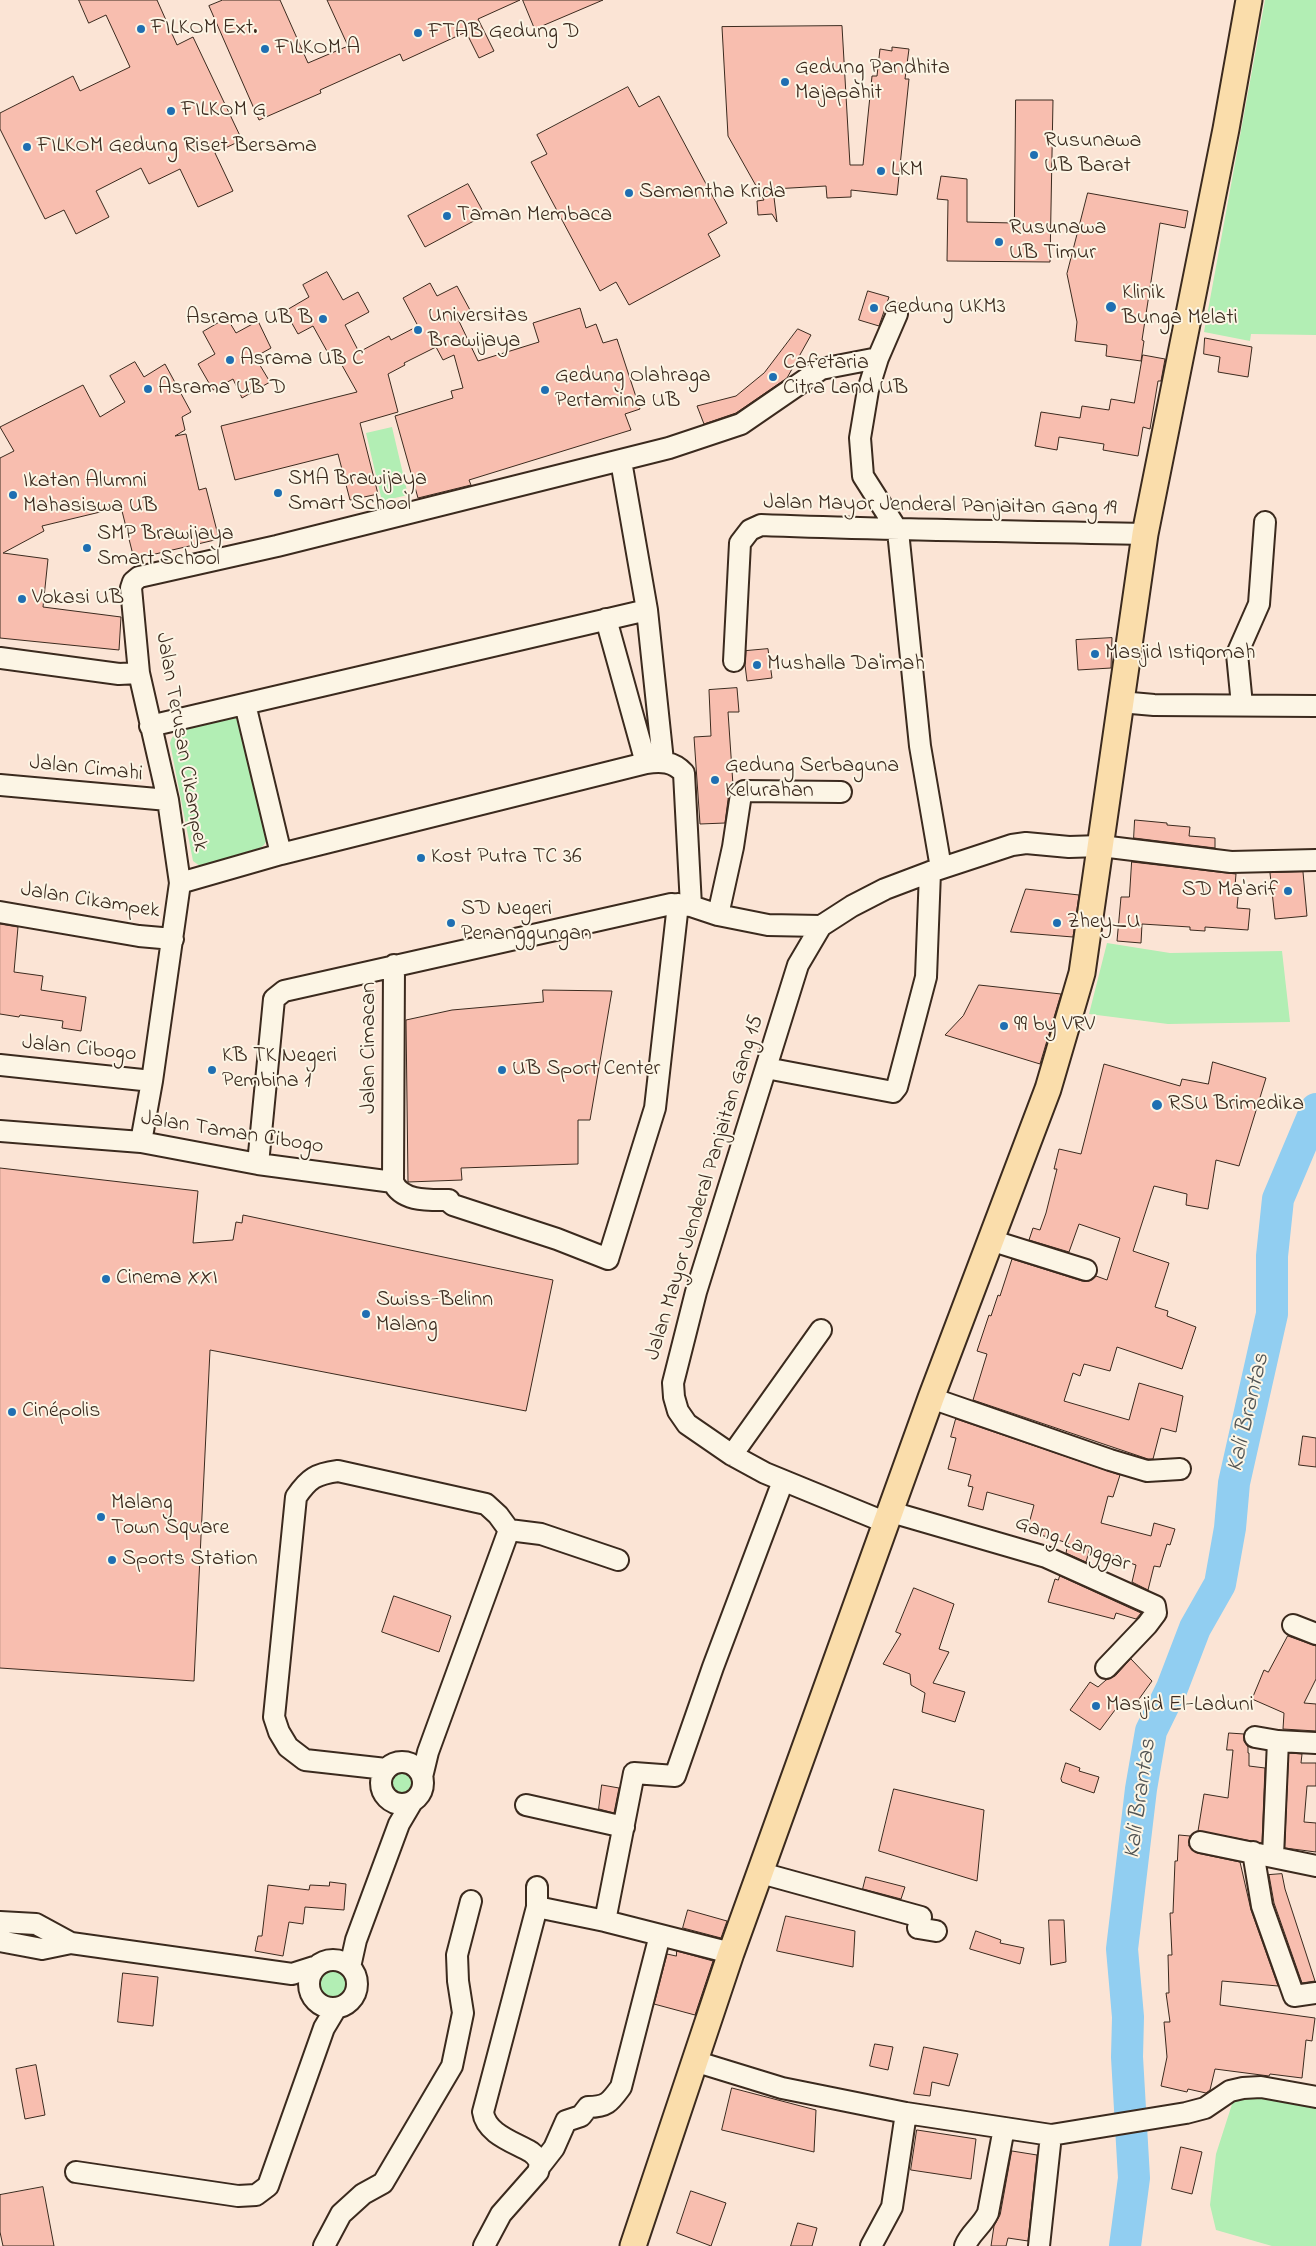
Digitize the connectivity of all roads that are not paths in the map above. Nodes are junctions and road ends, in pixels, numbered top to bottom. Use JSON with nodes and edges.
{"nodes":[{"id":1,"x":1249,"y":0,"type":"edge"},
{"id":2,"x":897,"y":314,"type":"dead end"},
{"id":3,"x":878,"y":358,"type":"junction"},
{"id":4,"x":621,"y":461,"type":"junction"},
{"id":5,"x":1265,"y":522,"type":"dead end"},
{"id":6,"x":898,"y":531,"type":"junction"},
{"id":7,"x":1144,"y":534,"type":"junction"},
{"id":8,"x":647,"y":610,"type":"junction"},
{"id":9,"x":606,"y":619,"type":"junction"},
{"id":10,"x":0,"y":658,"type":"edge"},
{"id":11,"x":734,"y":661,"type":"dead end"},
{"id":12,"x":139,"y":673,"type":"junction"},
{"id":13,"x":1120,"y":702,"type":"junction"},
{"id":14,"x":244,"y":704,"type":"junction"},
{"id":15,"x":1242,"y":705,"type":"junction"},
{"id":16,"x":1316,"y":706,"type":"edge"},
{"id":17,"x":150,"y":726,"type":"junction"},
{"id":18,"x":654,"y":762,"type":"junction"},
{"id":19,"x":0,"y":784,"type":"edge"},
{"id":20,"x":840,"y":792,"type":"dead end"},
{"id":21,"x":168,"y":800,"type":"junction"},
{"id":22,"x":1101,"y":846,"type":"junction"},
{"id":23,"x":281,"y":854,"type":"junction"},
{"id":24,"x":1316,"y":860,"type":"edge"},
{"id":25,"x":935,"y":870,"type":"junction"},
{"id":26,"x":180,"y":883,"type":"junction"},
{"id":27,"x":685,"y":905,"type":"junction"},
{"id":28,"x":0,"y":912,"type":"edge"},
{"id":29,"x":718,"y":915,"type":"junction"},
{"id":30,"x":821,"y":926,"type":"junction"},
{"id":31,"x":173,"y":939,"type":"junction"},
{"id":32,"x":394,"y":965,"type":"junction"},
{"id":33,"x":0,"y":1065,"type":"edge"},
{"id":34,"x":766,"y":1068,"type":"junction"},
{"id":35,"x":152,"y":1081,"type":"junction"},
{"id":36,"x":0,"y":1130,"type":"edge"},
{"id":37,"x":141,"y":1142,"type":"junction"},
{"id":38,"x":258,"y":1164,"type":"junction"},
{"id":39,"x":393,"y":1182,"type":"junction"},
{"id":40,"x":990,"y":1240,"type":"junction"},
{"id":41,"x":1086,"y":1270,"type":"dead end"},
{"id":42,"x":821,"y":1330,"type":"dead end"},
{"id":43,"x":931,"y":1398,"type":"junction"},
{"id":44,"x":732,"y":1455,"type":"junction"},
{"id":45,"x":1180,"y":1469,"type":"dead end"},
{"id":46,"x":784,"y":1481,"type":"junction"},
{"id":47,"x":889,"y":1517,"type":"junction"},
{"id":48,"x":509,"y":1530,"type":"junction"},
{"id":49,"x":618,"y":1560,"type":"dead end"},
{"id":50,"x":1293,"y":1625,"type":"dead end"},
{"id":51,"x":1316,"y":1634,"type":"edge"},
{"id":52,"x":1106,"y":1668,"type":"dead end"},
{"id":53,"x":1255,"y":1737,"type":"dead end"},
{"id":54,"x":1278,"y":1741,"type":"junction"},
{"id":55,"x":1316,"y":1744,"type":"edge"},
{"id":56,"x":428,"y":1752,"type":"junction"},
{"id":57,"x":406,"y":1763,"type":"junction"},
{"id":58,"x":422,"y":1777,"type":"junction"},
{"id":59,"x":385,"y":1785,"type":"junction"},
{"id":60,"x":412,"y":1802,"type":"junction"},
{"id":61,"x":526,"y":1805,"type":"dead end"},
{"id":62,"x":399,"y":1824,"type":"junction"},
{"id":63,"x":624,"y":1827,"type":"junction"},
{"id":64,"x":1200,"y":1842,"type":"dead end"},
{"id":65,"x":1253,"y":1852,"type":"junction"},
{"id":66,"x":1273,"y":1856,"type":"junction"},
{"id":67,"x":1316,"y":1866,"type":"edge"},
{"id":68,"x":761,"y":1873,"type":"junction"},
{"id":69,"x":472,"y":1901,"type":"dead end"},
{"id":70,"x":605,"y":1921,"type":"junction"},
{"id":71,"x":0,"y":1922,"type":"edge"},
{"id":72,"x":936,"y":1931,"type":"dead end"},
{"id":73,"x":660,"y":1935,"type":"junction"},
{"id":74,"x":0,"y":1941,"type":"edge"},
{"id":75,"x":71,"y":1943,"type":"junction"},
{"id":76,"x":731,"y":1953,"type":"junction"},
{"id":77,"x":344,"y":1964,"type":"junction"},
{"id":78,"x":314,"y":1967,"type":"junction"},
{"id":79,"x":292,"y":1974,"type":"junction"},
{"id":80,"x":308,"y":1987,"type":"junction"},
{"id":81,"x":1316,"y":1993,"type":"edge"},
{"id":82,"x":329,"y":2007,"type":"junction"},
{"id":83,"x":694,"y":2061,"type":"junction"},
{"id":84,"x":1316,"y":2098,"type":"edge"},
{"id":85,"x":906,"y":2113,"type":"junction"},
{"id":86,"x":1004,"y":2128,"type":"junction"},
{"id":87,"x":1051,"y":2135,"type":"junction"},
{"id":88,"x":540,"y":2166,"type":"junction"},
{"id":89,"x":76,"y":2172,"type":"dead end"},
{"id":90,"x":324,"y":2246,"type":"edge"},
{"id":91,"x":484,"y":2246,"type":"edge"},
{"id":92,"x":633,"y":2246,"type":"edge"},
{"id":93,"x":871,"y":2246,"type":"edge"},
{"id":94,"x":965,"y":2246,"type":"edge"},
{"id":95,"x":1039,"y":2246,"type":"edge"}],
"edges":[{"from":1,"to":7,"type":"main road"},
{"from":2,"to":3,"type":"street"},
{"from":3,"to":4,"type":"street","name":"Jalan Terusan Cikampek"},
{"from":3,"to":6,"type":"street"},
{"from":4,"to":8,"type":"street"},
{"from":4,"to":12,"type":"street","name":"Jalan Terusan Cikampek"},
{"from":5,"to":15,"type":"street"},
{"from":6,"to":7,"type":"street","name":"Jalan Mayor Jenderal Panjaitan Gang 19"},
{"from":6,"to":11,"type":"street","name":"Jalan Mayor Jenderal Panjaitan Gang 19"},
{"from":6,"to":25,"type":"street"},
{"from":7,"to":13,"type":"main road"},
{"from":8,"to":9,"type":"street"},
{"from":8,"to":18,"type":"street"},
{"from":9,"to":14,"type":"street"},
{"from":9,"to":18,"type":"street"},
{"from":10,"to":12,"type":"street"},
{"from":12,"to":17,"type":"street","name":"Jalan Terusan Cikampek"},
{"from":13,"to":15,"type":"street"},
{"from":13,"to":22,"type":"main road"},
{"from":14,"to":17,"type":"street"},
{"from":14,"to":23,"type":"street"},
{"from":15,"to":16,"type":"street"},
{"from":17,"to":21,"type":"street","name":"Jalan Terusan Cikampek"},
{"from":18,"to":23,"type":"street"},
{"from":18,"to":27,"type":"street"},
{"from":19,"to":21,"type":"street","name":"Jalan Cimahi"},
{"from":20,"to":29,"type":"street"},
{"from":21,"to":26,"type":"street","name":"Jalan Terusan Cikampek"},
{"from":22,"to":24,"type":"street"},
{"from":22,"to":25,"type":"street"},
{"from":22,"to":40,"type":"main road"},
{"from":23,"to":26,"type":"street"},
{"from":25,"to":30,"type":"street"},
{"from":25,"to":34,"type":"street"},
{"from":26,"to":31,"type":"street","name":"Jalan Terusan Cikampek"},
{"from":27,"to":29,"type":"street"},
{"from":27,"to":32,"type":"street","name":"Jalan Cimacan"},
{"from":27,"to":39,"type":"street"},
{"from":28,"to":31,"type":"street","name":"Jalan Cikampek"},
{"from":29,"to":30,"type":"street"},
{"from":30,"to":34,"type":"street","name":"Jalan Mayor Jenderal Panjaitan Gang 15"},
{"from":31,"to":35,"type":"street","name":"Jalan Terusan Cikampek"},
{"from":32,"to":38,"type":"street"},
{"from":32,"to":39,"type":"street","name":"Jalan Cimacan"},
{"from":33,"to":35,"type":"street","name":"Jalan Cibogo"},
{"from":34,"to":44,"type":"street","name":"Jalan Mayor Jenderal Panjaitan Gang 15"},
{"from":35,"to":37,"type":"street","name":"Jalan Terusan Cikampek"},
{"from":36,"to":37,"type":"street","name":"Jalan Taman Cibogo"},
{"from":37,"to":38,"type":"street","name":"Jalan Taman Cibogo"},
{"from":38,"to":39,"type":"street","name":"Jalan Taman Cibogo"},
{"from":40,"to":41,"type":"street"},
{"from":40,"to":43,"type":"main road"},
{"from":42,"to":44,"type":"street"},
{"from":43,"to":45,"type":"street"},
{"from":43,"to":47,"type":"main road"},
{"from":44,"to":46,"type":"street","name":"Jalan Mayor Jenderal Panjaitan Gang 15"},
{"from":46,"to":47,"type":"street","name":"Jalan Mayor Jenderal Panjaitan Gang 15"},
{"from":46,"to":63,"type":"street"},
{"from":47,"to":52,"type":"street","name":"Gang Langgar"},
{"from":47,"to":68,"type":"main road"},
{"from":48,"to":49,"type":"street"},
{"from":48,"to":56,"type":"street"},
{"from":48,"to":59,"type":"street"},
{"from":50,"to":51,"type":"street"},
{"from":53,"to":54,"type":"street"},
{"from":54,"to":55,"type":"street"},
{"from":54,"to":66,"type":"street"},
{"from":56,"to":57,"type":"street"},
{"from":56,"to":58,"type":"street"},
{"from":57,"to":58,"type":"street"},
{"from":57,"to":59,"type":"street"},
{"from":58,"to":60,"type":"street"},
{"from":59,"to":60,"type":"street"},
{"from":59,"to":62,"type":"street"},
{"from":60,"to":62,"type":"street"},
{"from":61,"to":63,"type":"street"},
{"from":62,"to":77,"type":"street"},
{"from":63,"to":70,"type":"street"},
{"from":64,"to":65,"type":"street"},
{"from":65,"to":66,"type":"street"},
{"from":65,"to":81,"type":"street"},
{"from":66,"to":67,"type":"street"},
{"from":68,"to":72,"type":"street"},
{"from":68,"to":76,"type":"main road"},
{"from":69,"to":90,"type":"street"},
{"from":70,"to":73,"type":"street"},
{"from":70,"to":88,"type":"street"},
{"from":71,"to":75,"type":"street"},
{"from":73,"to":76,"type":"street"},
{"from":73,"to":88,"type":"street"},
{"from":74,"to":75,"type":"street"},
{"from":75,"to":79,"type":"street"},
{"from":76,"to":83,"type":"main road"},
{"from":77,"to":78,"type":"street"},
{"from":77,"to":82,"type":"street"},
{"from":78,"to":79,"type":"street"},
{"from":78,"to":80,"type":"street"},
{"from":79,"to":80,"type":"street"},
{"from":80,"to":82,"type":"street"},
{"from":82,"to":89,"type":"street"},
{"from":83,"to":85,"type":"street"},
{"from":83,"to":92,"type":"main road"},
{"from":84,"to":87,"type":"street"},
{"from":85,"to":86,"type":"street"},
{"from":85,"to":93,"type":"street"},
{"from":86,"to":87,"type":"street"},
{"from":86,"to":94,"type":"street"},
{"from":87,"to":95,"type":"street"},
{"from":88,"to":91,"type":"street"}]}
